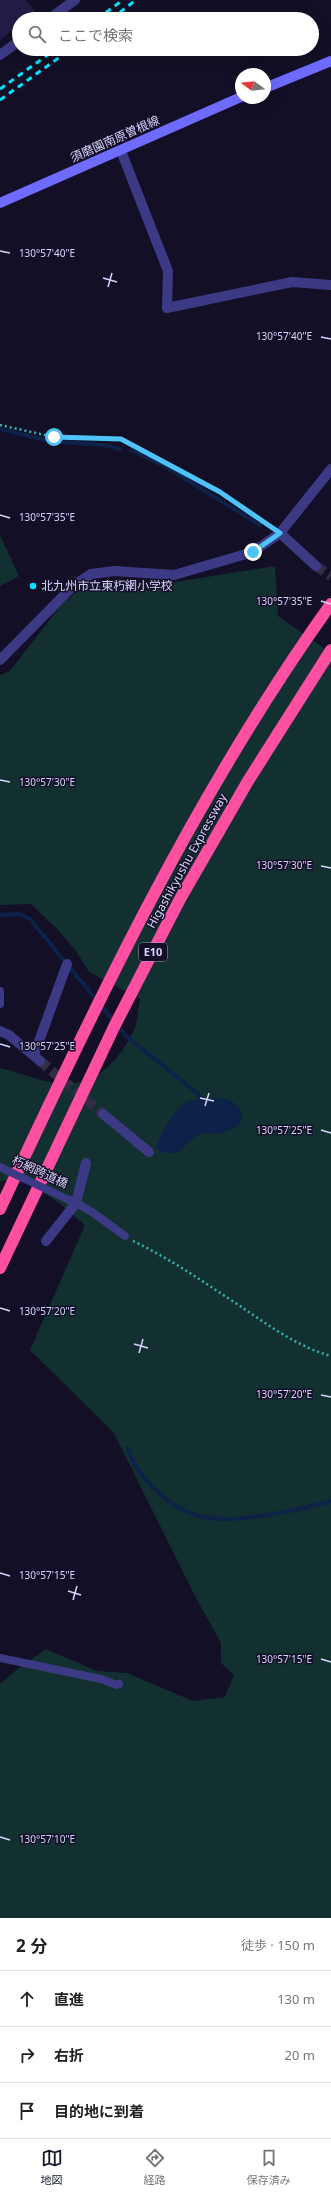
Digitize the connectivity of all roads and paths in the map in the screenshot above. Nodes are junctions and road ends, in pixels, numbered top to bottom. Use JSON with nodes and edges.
{"nodes":[{"id":1,"x":75,"y":0,"type":"edge"},
{"id":2,"x":59,"y":12,"type":"edge"},
{"id":3,"x":12,"y":46,"type":"edge"},
{"id":4,"x":0,"y":55,"type":"edge"},
{"id":5,"x":331,"y":61,"type":"edge"},
{"id":6,"x":271,"y":86,"type":"edge"},
{"id":7,"x":235,"y":100,"type":"edge"},
{"id":8,"x":121,"y":151,"type":"junction"},
{"id":9,"x":0,"y":203,"type":"edge"},
{"id":10,"x":331,"y":285,"type":"edge"},
{"id":11,"x":0,"y":425,"type":"edge"},
{"id":12,"x":331,"y":469,"type":"edge"},
{"id":13,"x":280,"y":533,"type":"junction"},
{"id":14,"x":316,"y":566,"type":"tunnel mouth"},
{"id":15,"x":331,"y":604,"type":"edge"},
{"id":16,"x":331,"y":650,"type":"edge"},
{"id":17,"x":0,"y":660,"type":"edge"},
{"id":18,"x":67,"y":964,"type":"dead end"},
{"id":19,"x":0,"y":991,"type":"edge"},
{"id":20,"x":0,"y":1004,"type":"edge"},
{"id":21,"x":0,"y":1031,"type":"edge"},
{"id":22,"x":103,"y":1114,"type":"tunnel mouth"},
{"id":23,"x":149,"y":1152,"type":"dead end"},
{"id":24,"x":86,"y":1163,"type":"dead end"},
{"id":25,"x":0,"y":1167,"type":"edge"},
{"id":26,"x":72,"y":1201,"type":"junction"},
{"id":27,"x":0,"y":1209,"type":"edge"},
{"id":28,"x":125,"y":1236,"type":"joint"},
{"id":29,"x":46,"y":1241,"type":"dead end"},
{"id":30,"x":0,"y":1268,"type":"edge"},
{"id":31,"x":331,"y":1356,"type":"edge"},
{"id":32,"x":0,"y":1658,"type":"edge"},
{"id":33,"x":119,"y":1684,"type":"dead end"}],
"edges":[{"from":1,"to":2,"type":"street"},
{"from":3,"to":4,"type":"street"},
{"from":5,"to":6,"type":"main road"},
{"from":7,"to":8,"type":"main road","name":"須磨園南原曽根線"},
{"from":8,"to":9,"type":"main road","name":"須磨園南原曽根線"},
{"from":8,"to":10,"type":"street"},
{"from":11,"to":13,"type":"path"},
{"from":12,"to":13,"type":"street"},
{"from":13,"to":14,"type":"street"},
{"from":13,"to":17,"type":"street"},
{"from":15,"to":27,"type":"highway","name":"Higashikyushu Expressway","number":"E10"},
{"from":16,"to":30,"type":"highway","name":"Higashikyushu Expressway","number":"E10"},
{"from":18,"to":21,"type":"street"},
{"from":19,"to":20,"type":"lane"},
{"from":22,"to":23,"type":"street"},
{"from":24,"to":26,"type":"street"},
{"from":25,"to":26,"type":"lane","name":"朽網跨道橋","bridge":true},
{"from":26,"to":28,"type":"lane","name":"朽網跨道橋"},
{"from":26,"to":29,"type":"street"},
{"from":28,"to":31,"type":"path"},
{"from":32,"to":33,"type":"lane"}]}
